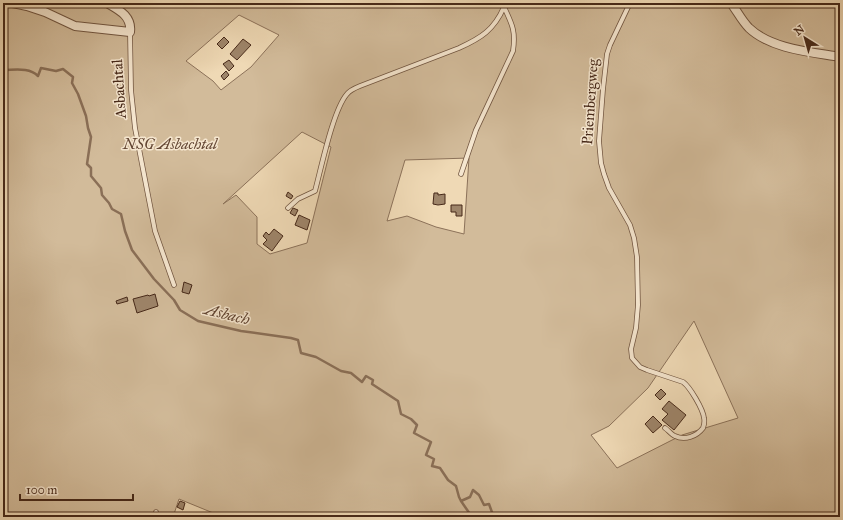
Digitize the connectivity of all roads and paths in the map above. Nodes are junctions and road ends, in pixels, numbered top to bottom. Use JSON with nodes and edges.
{"nodes":[{"id":1,"x":13,"y":3,"type":"edge"},
{"id":2,"x":107,"y":3,"type":"edge"},
{"id":3,"x":630,"y":3,"type":"edge"},
{"id":4,"x":731,"y":3,"type":"edge"},
{"id":5,"x":504,"y":5,"type":"edge"},
{"id":6,"x":130,"y":32,"type":"junction"},
{"id":7,"x":840,"y":57,"type":"edge"},
{"id":8,"x":461,"y":174,"type":"dead end"},
{"id":9,"x":288,"y":208,"type":"dead end"},
{"id":10,"x":174,"y":285,"type":"dead end"},
{"id":11,"x":665,"y":428,"type":"dead end"}],
"edges":[{"from":1,"to":6,"type":"street"},
{"from":2,"to":6,"type":"street"},
{"from":3,"to":11,"type":"lane","name":"Priembergweg"},
{"from":4,"to":7,"type":"street"},
{"from":5,"to":8,"type":"lane"},
{"from":5,"to":9,"type":"lane"},
{"from":6,"to":10,"type":"lane","name":"Asbachtal"}]}
